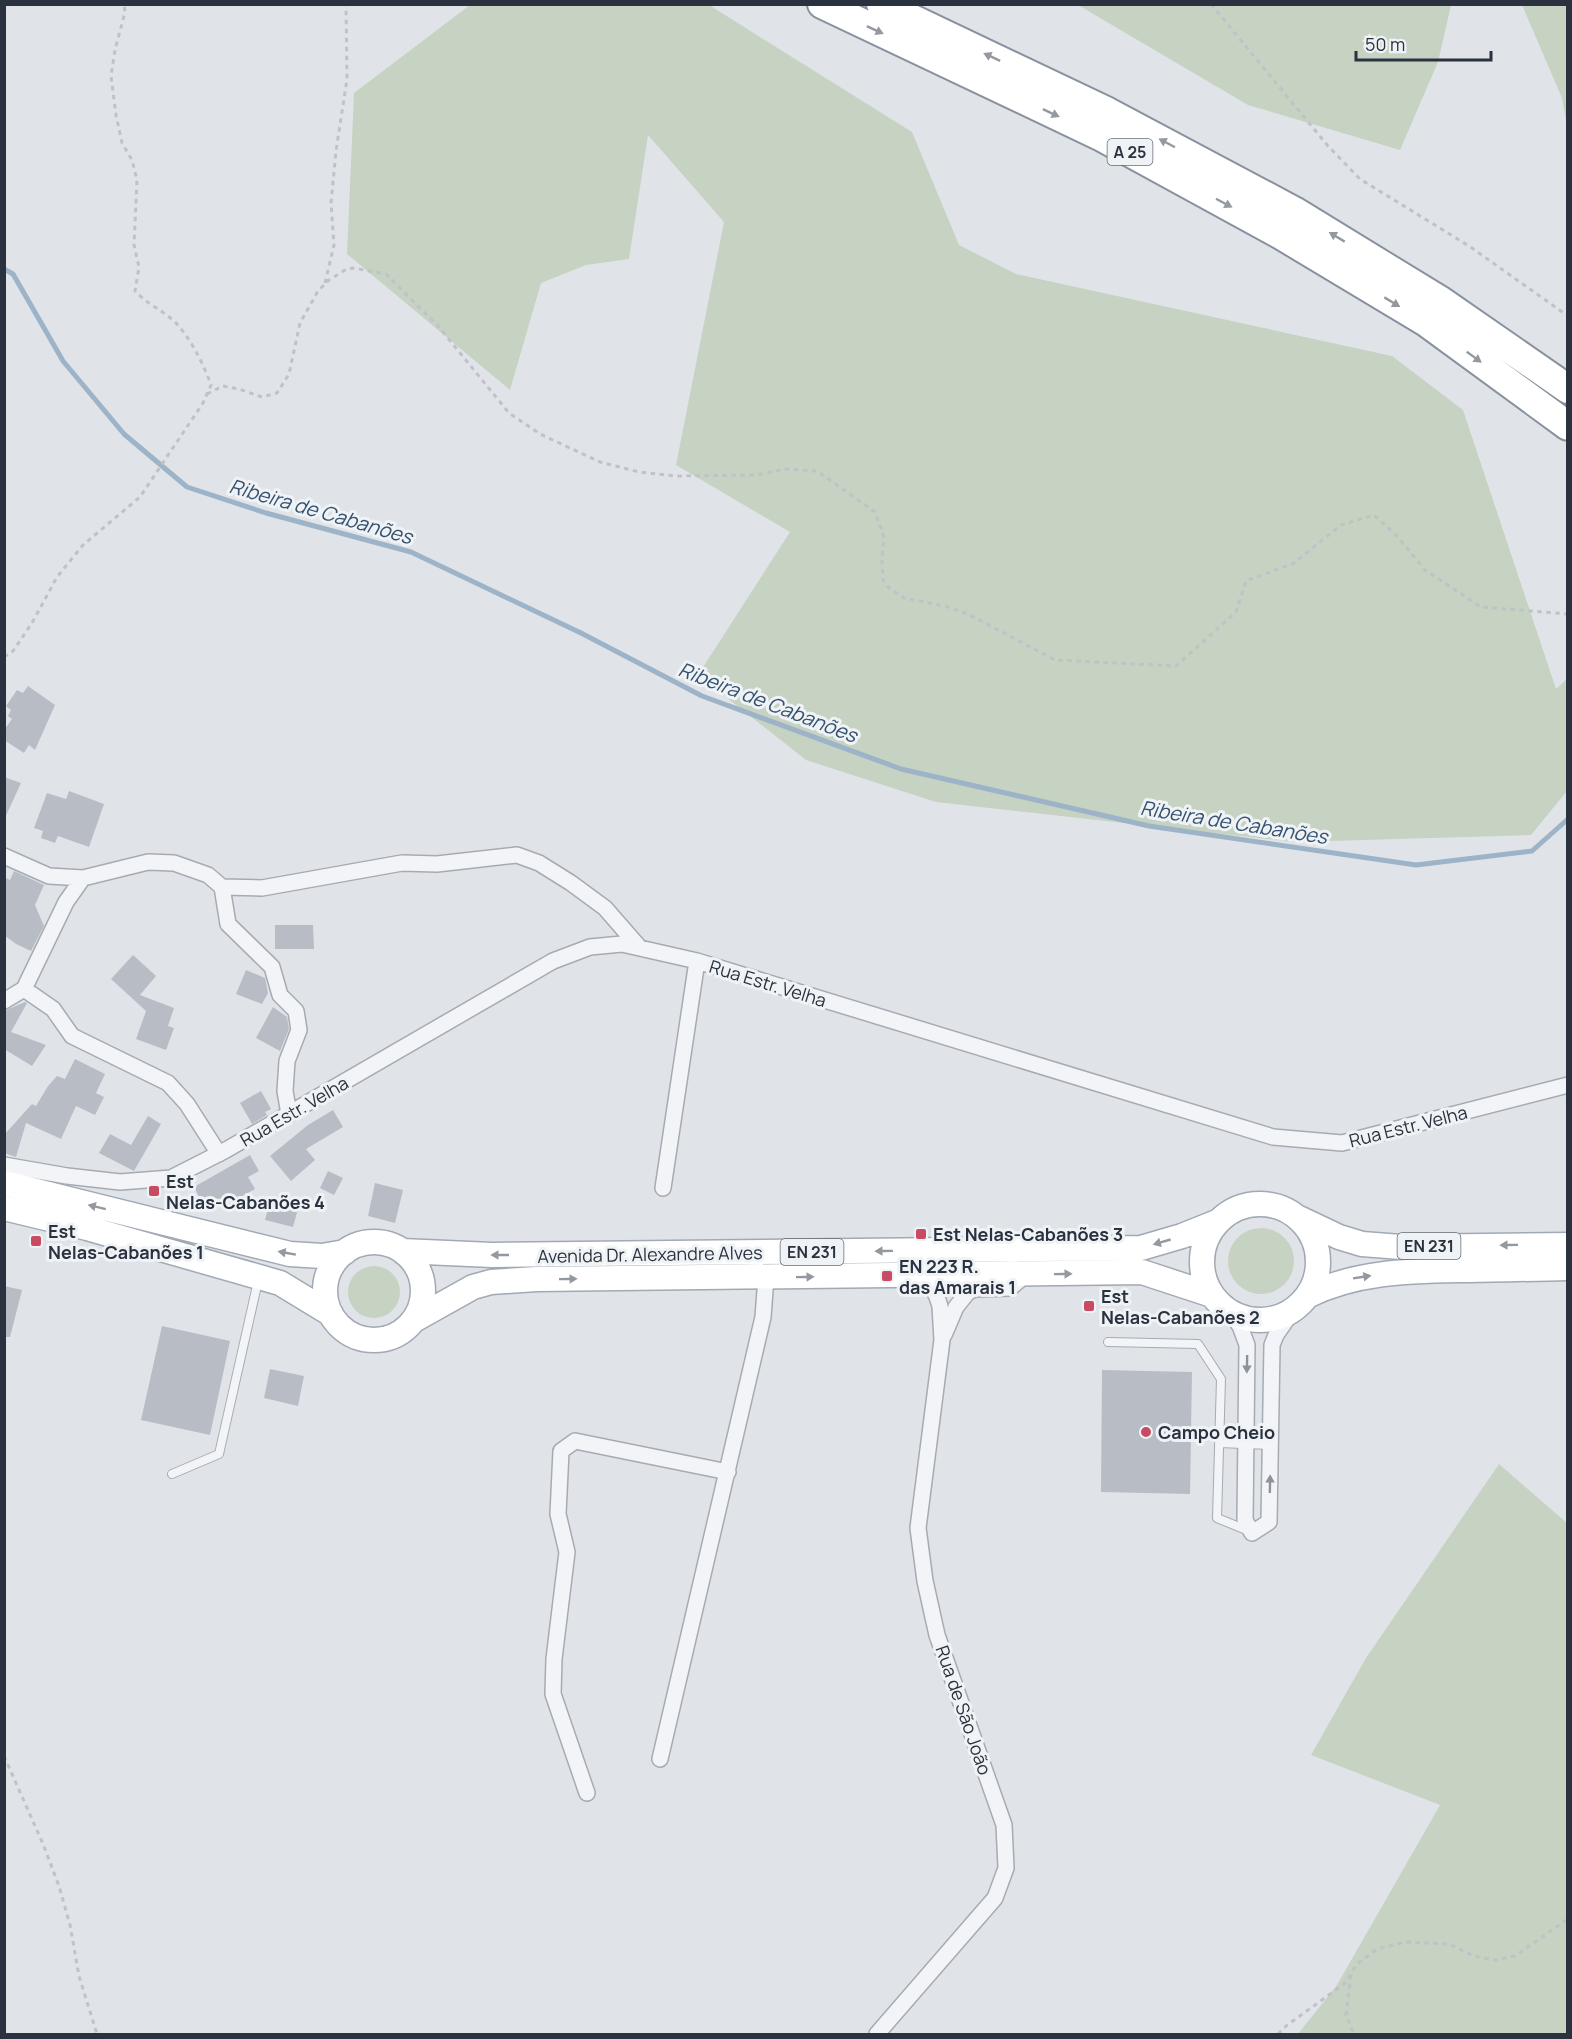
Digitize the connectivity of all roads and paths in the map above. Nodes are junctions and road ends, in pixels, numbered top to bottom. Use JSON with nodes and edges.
{"nodes":[{"id":1,"x":124,"y":4,"type":"edge"},
{"id":2,"x":346,"y":4,"type":"edge"},
{"id":3,"x":822,"y":4,"type":"edge"},
{"id":4,"x":881,"y":4,"type":"edge"},
{"id":5,"x":1211,"y":4,"type":"edge"},
{"id":6,"x":324,"y":285,"type":"junction"},
{"id":7,"x":1568,"y":316,"type":"edge"},
{"id":8,"x":1568,"y":389,"type":"edge"},
{"id":9,"x":207,"y":394,"type":"junction"},
{"id":10,"x":1568,"y":426,"type":"edge"},
{"id":11,"x":1568,"y":614,"type":"edge"},
{"id":12,"x":4,"y":657,"type":"edge"},
{"id":13,"x":4,"y":856,"type":"edge"},
{"id":14,"x":83,"y":878,"type":"junction"},
{"id":15,"x":222,"y":887,"type":"junction"},
{"id":16,"x":639,"y":947,"type":"junction"},
{"id":17,"x":697,"y":961,"type":"junction"},
{"id":18,"x":24,"y":989,"type":"junction"},
{"id":19,"x":4,"y":1001,"type":"edge"},
{"id":20,"x":1568,"y":1085,"type":"edge"},
{"id":21,"x":289,"y":1114,"type":"junction"},
{"id":22,"x":219,"y":1154,"type":"junction"},
{"id":23,"x":4,"y":1165,"type":"edge"},
{"id":24,"x":4,"y":1183,"type":"edge"},
{"id":25,"x":663,"y":1188,"type":"dead end"},
{"id":26,"x":4,"y":1208,"type":"edge"},
{"id":27,"x":1296,"y":1217,"type":"junction"},
{"id":28,"x":1217,"y":1222,"type":"junction"},
{"id":29,"x":1568,"y":1245,"type":"edge"},
{"id":30,"x":402,"y":1251,"type":"junction"},
{"id":31,"x":345,"y":1252,"type":"junction"},
{"id":32,"x":1568,"y":1268,"type":"edge"},
{"id":33,"x":1028,"y":1275,"type":"junction"},
{"id":34,"x":914,"y":1276,"type":"junction"},
{"id":35,"x":259,"y":1277,"type":"junction"},
{"id":36,"x":766,"y":1277,"type":"junction"},
{"id":37,"x":1220,"y":1303,"type":"junction"},
{"id":38,"x":1301,"y":1303,"type":"junction"},
{"id":39,"x":331,"y":1314,"type":"junction"},
{"id":40,"x":414,"y":1320,"type":"junction"},
{"id":41,"x":942,"y":1340,"type":"junction"},
{"id":42,"x":1108,"y":1342,"type":"dead end"},
{"id":43,"x":1219,"y":1443,"type":"junction"},
{"id":44,"x":1246,"y":1444,"type":"junction"},
{"id":45,"x":1270,"y":1445,"type":"junction"},
{"id":46,"x":728,"y":1472,"type":"junction"},
{"id":47,"x":172,"y":1474,"type":"dead end"},
{"id":48,"x":1252,"y":1533,"type":"junction"},
{"id":49,"x":4,"y":1756,"type":"edge"},
{"id":50,"x":660,"y":1759,"type":"dead end"},
{"id":51,"x":587,"y":1793,"type":"dead end"},
{"id":52,"x":1568,"y":1919,"type":"edge"},
{"id":53,"x":1352,"y":1972,"type":"junction"},
{"id":54,"x":97,"y":2034,"type":"edge"},
{"id":55,"x":877,"y":2034,"type":"edge"},
{"id":56,"x":1278,"y":2034,"type":"edge"},
{"id":57,"x":1354,"y":2034,"type":"edge"}],
"edges":[{"from":1,"to":9,"type":"path"},
{"from":2,"to":6,"type":"path"},
{"from":3,"to":10,"type":"highway","number":"A 25","one_way":true},
{"from":8,"to":4,"type":"highway","number":"A 25","one_way":true},
{"from":5,"to":7,"type":"path"},
{"from":6,"to":9,"type":"path"},
{"from":6,"to":11,"type":"path"},
{"from":9,"to":12,"type":"path"},
{"from":13,"to":14,"type":"street"},
{"from":14,"to":15,"type":"street"},
{"from":14,"to":18,"type":"street"},
{"from":15,"to":16,"type":"street"},
{"from":15,"to":21,"type":"street"},
{"from":16,"to":17,"type":"street","name":"Rua Estr. Velha"},
{"from":16,"to":21,"type":"street","name":"Rua Estr. Velha"},
{"from":17,"to":20,"type":"street","name":"Rua Estr. Velha"},
{"from":17,"to":25,"type":"street"},
{"from":18,"to":19,"type":"street"},
{"from":18,"to":22,"type":"street"},
{"from":21,"to":22,"type":"street","name":"Rua Estr. Velha"},
{"from":22,"to":23,"type":"street","name":"Rua Estr. Velha"},
{"from":31,"to":24,"type":"main road","number":"EN 231","one_way":true},
{"from":26,"to":35,"type":"main road","number":"EN 231"},
{"from":27,"to":28,"type":"main road","number":"EN 231"},
{"from":29,"to":27,"type":"main road","number":"EN 231","one_way":true},
{"from":27,"to":38,"type":"main road","number":"EN 231"},
{"from":28,"to":30,"type":"main road","name":"Avenida Dr. Alexandre Alves","number":"EN 231","one_way":true},
{"from":28,"to":37,"type":"main road"},
{"from":30,"to":31,"type":"main road","number":"EN 231"},
{"from":30,"to":40,"type":"main road"},
{"from":31,"to":39,"type":"main road"},
{"from":38,"to":32,"type":"main road","number":"EN 231","one_way":true},
{"from":33,"to":34,"type":"main road","name":"Avenida Dr. Alexandre Alves","number":"EN 231"},
{"from":33,"to":37,"type":"main road","name":"Avenida Dr. Alexandre Alves","number":"EN 231","one_way":true},
{"from":33,"to":41,"type":"street"},
{"from":36,"to":34,"type":"main road","name":"Avenida Dr. Alexandre Alves","number":"EN 231","one_way":true},
{"from":34,"to":41,"type":"street"},
{"from":35,"to":39,"type":"main road","number":"EN 231"},
{"from":35,"to":47,"type":"lane"},
{"from":40,"to":36,"type":"main road","name":"Avenida Dr. Alexandre Alves","number":"EN 231","one_way":true},
{"from":36,"to":46,"type":"street"},
{"from":37,"to":38,"type":"main road","number":"EN 231"},
{"from":37,"to":44,"type":"street","one_way":true},
{"from":38,"to":45,"type":"street"},
{"from":39,"to":40,"type":"main road","number":"EN 231"},
{"from":41,"to":55,"type":"street","name":"Rua de São João"},
{"from":42,"to":43,"type":"lane"},
{"from":43,"to":44,"type":"lane"},
{"from":43,"to":48,"type":"lane"},
{"from":44,"to":45,"type":"lane"},
{"from":44,"to":48,"type":"street"},
{"from":48,"to":45,"type":"street","one_way":true},
{"from":46,"to":50,"type":"street"},
{"from":46,"to":51,"type":"street"},
{"from":49,"to":54,"type":"path"},
{"from":52,"to":53,"type":"path"},
{"from":53,"to":56,"type":"path"},
{"from":53,"to":57,"type":"path"}]}
